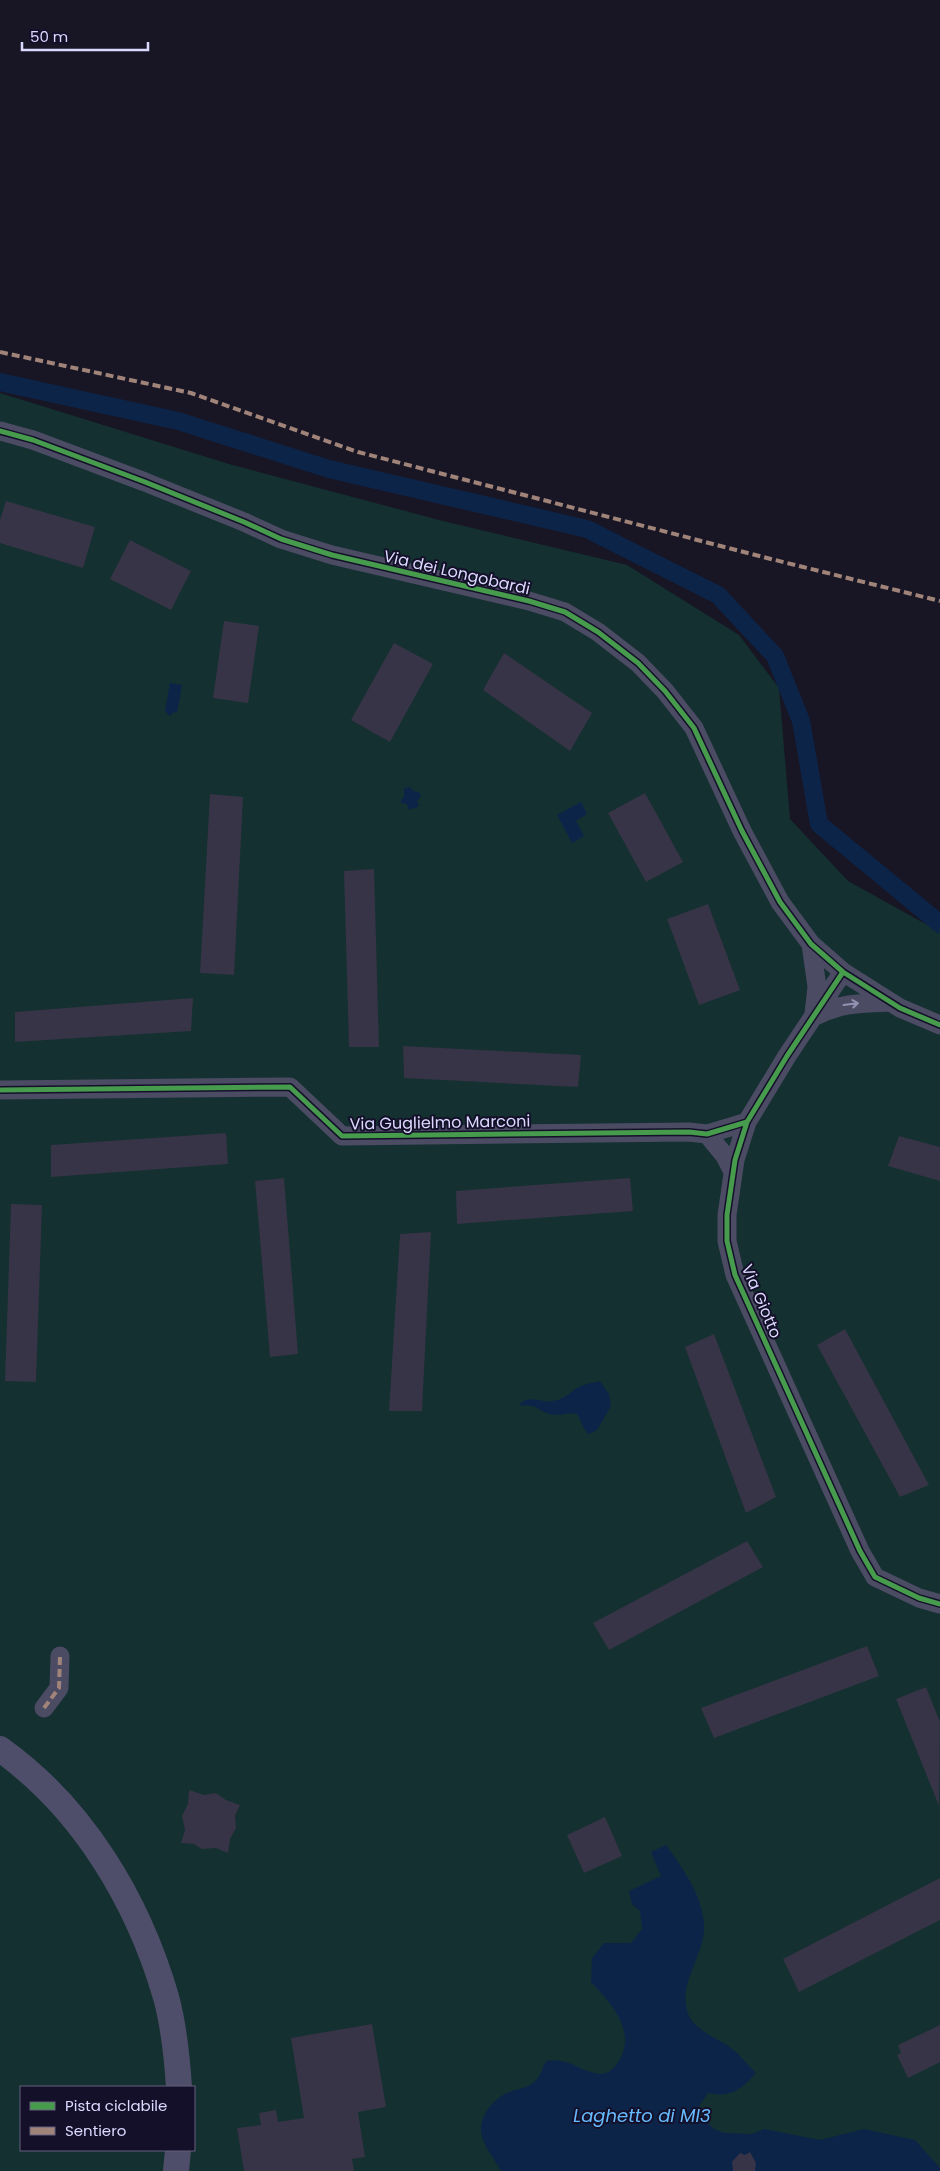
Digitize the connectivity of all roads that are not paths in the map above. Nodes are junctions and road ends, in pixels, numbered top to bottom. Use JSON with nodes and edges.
{"nodes":[{"id":1,"x":0,"y":431,"type":"edge"},
{"id":2,"x":811,"y":944,"type":"junction"},
{"id":3,"x":843,"y":972,"type":"junction"},
{"id":4,"x":890,"y":1002,"type":"junction"},
{"id":5,"x":813,"y":1017,"type":"junction"},
{"id":6,"x":940,"y":1025,"type":"edge"},
{"id":7,"x":0,"y":1090,"type":"edge"},
{"id":8,"x":747,"y":1122,"type":"junction"},
{"id":9,"x":707,"y":1134,"type":"junction"},
{"id":10,"x":733,"y":1172,"type":"junction"},
{"id":11,"x":940,"y":1604,"type":"edge"},
{"id":12,"x":60,"y":1656,"type":"dead end"},
{"id":13,"x":44,"y":1708,"type":"dead end"},
{"id":14,"x":0,"y":1749,"type":"edge"},
{"id":15,"x":179,"y":2086,"type":"edge"},
{"id":16,"x":178,"y":2151,"type":"edge"},
{"id":17,"x":176,"y":2171,"type":"edge"}],
"edges":[{"from":1,"to":2,"type":"street","name":"Via dei Longobardi"},
{"from":2,"to":3,"type":"street","name":"Via dei Longobardi"},
{"from":2,"to":5,"type":"street","name":"Via Giotto"},
{"from":3,"to":4,"type":"street","name":"Via dei Longobardi"},
{"from":3,"to":5,"type":"street","name":"Via Giotto"},
{"from":5,"to":4,"type":"street","one_way":true},
{"from":4,"to":6,"type":"street","name":"Via dei Longobardi"},
{"from":5,"to":8,"type":"street","name":"Via Giotto"},
{"from":7,"to":9,"type":"street","name":"Via Guglielmo Marconi"},
{"from":8,"to":9,"type":"street","name":"Via Guglielmo Marconi"},
{"from":8,"to":10,"type":"street","name":"Via Giotto"},
{"from":9,"to":10,"type":"street"},
{"from":10,"to":11,"type":"street","name":"Via Giotto"},
{"from":12,"to":13,"type":"street"},
{"from":14,"to":15,"type":"street"},
{"from":16,"to":17,"type":"street"}]}
